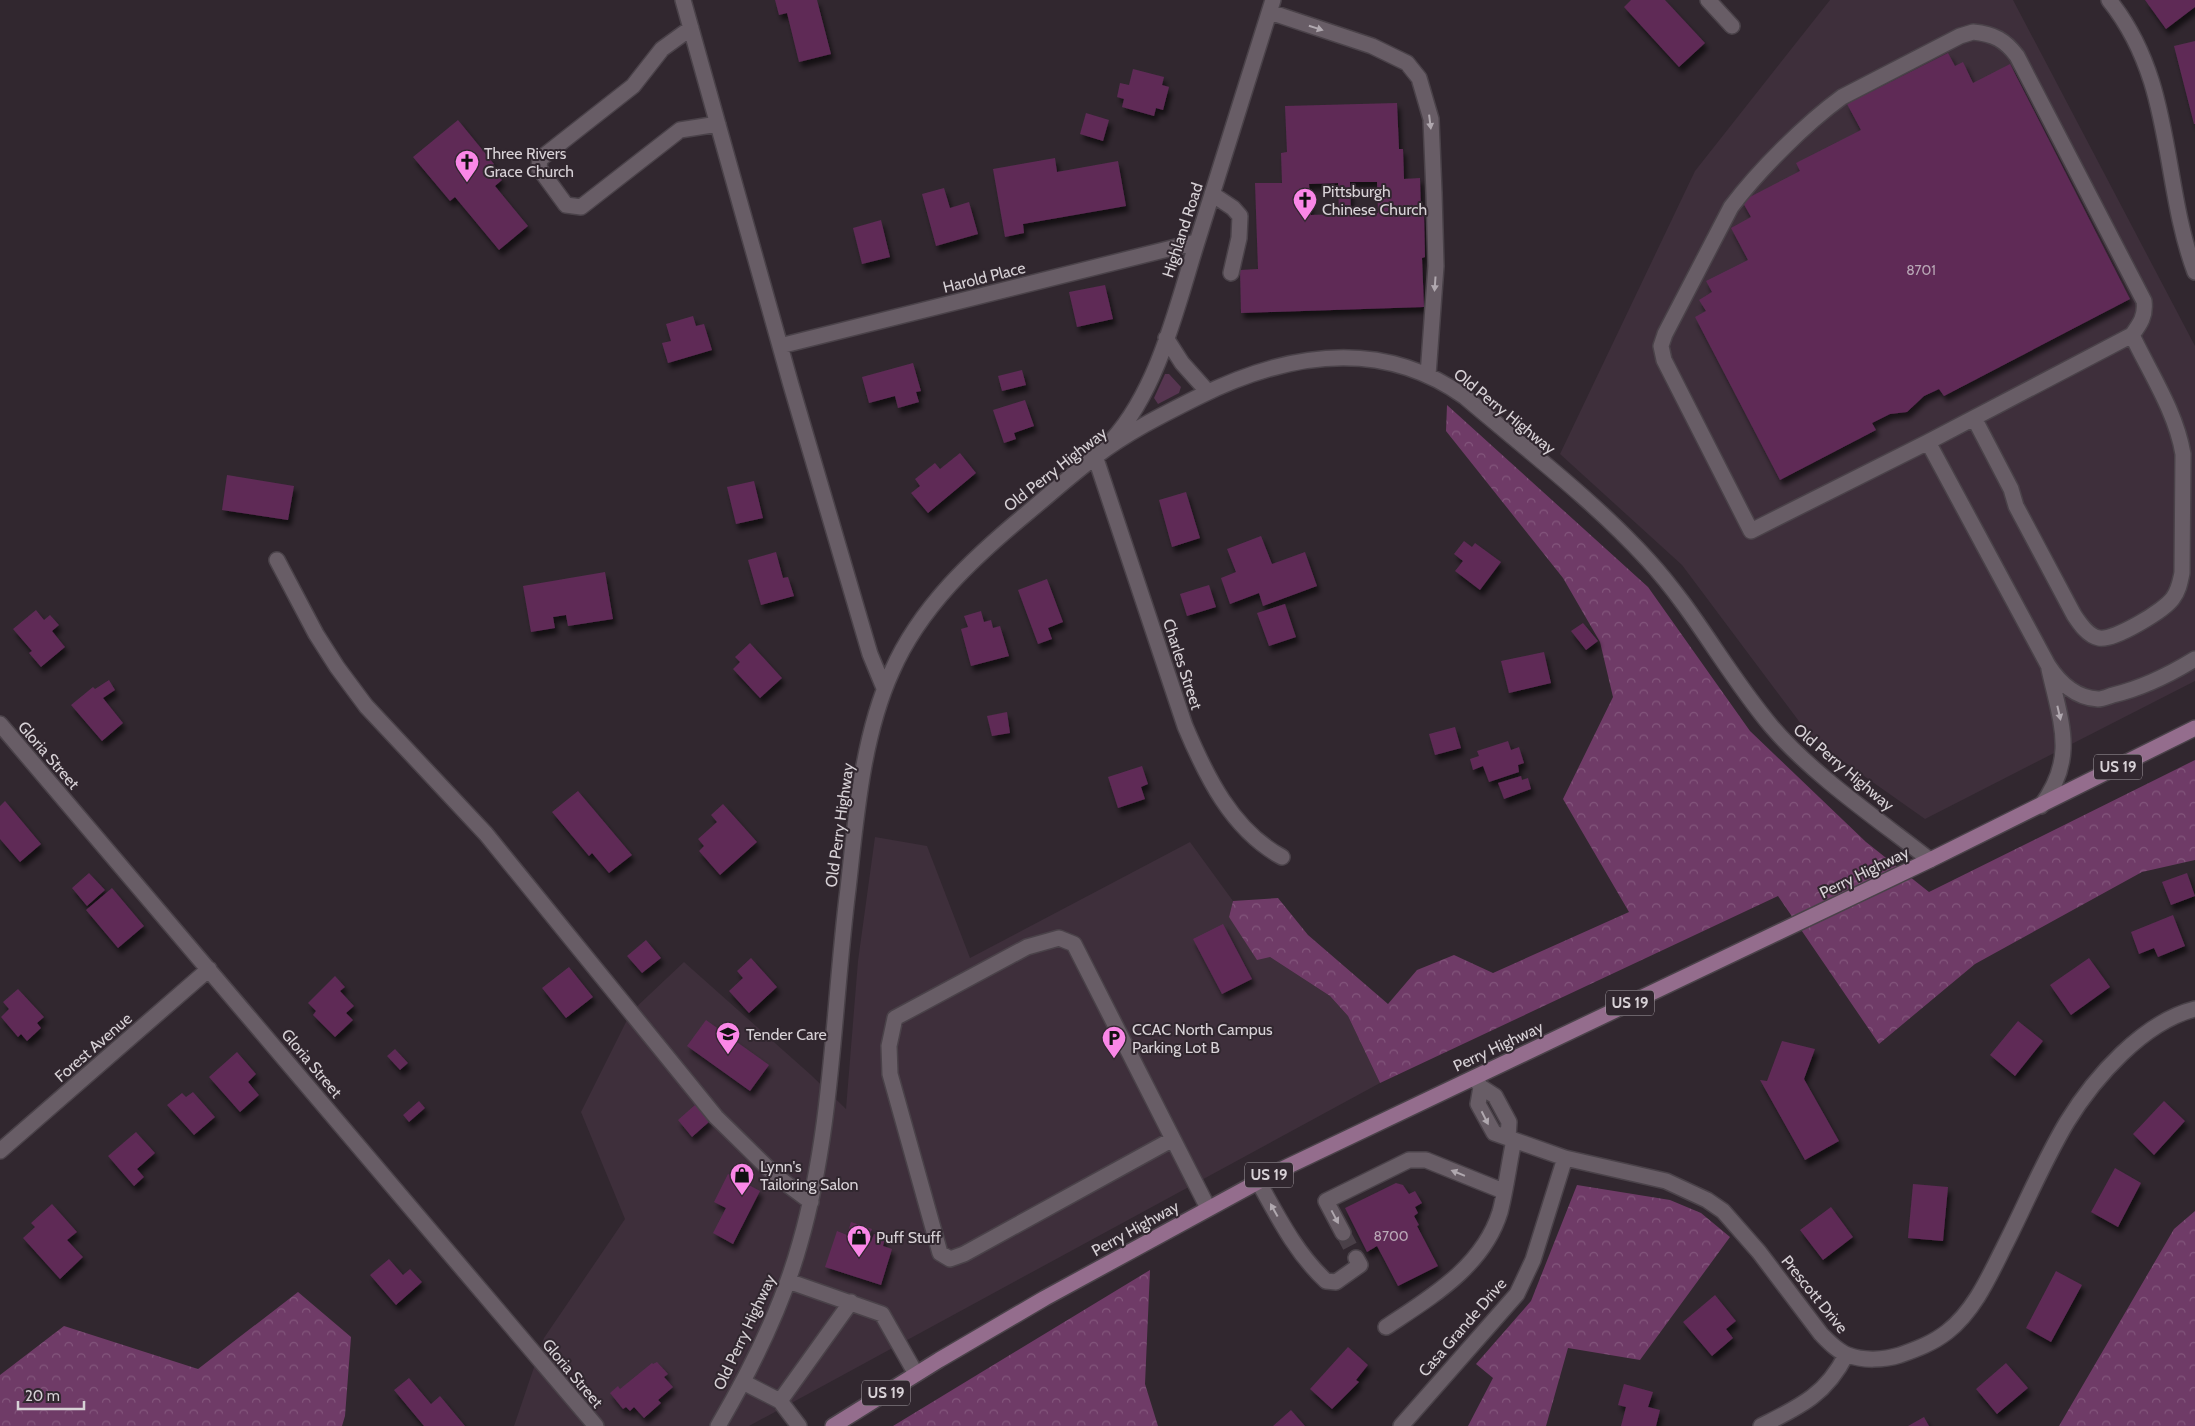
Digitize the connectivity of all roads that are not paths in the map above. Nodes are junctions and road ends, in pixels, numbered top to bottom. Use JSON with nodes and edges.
{"nodes":[{"id":1,"x":683,"y":0,"type":"edge"},
{"id":2,"x":1708,"y":0,"type":"edge"},
{"id":3,"x":2109,"y":0,"type":"edge"},
{"id":4,"x":1271,"y":6,"type":"edge"},
{"id":5,"x":1732,"y":26,"type":"dead end"},
{"id":6,"x":691,"y":28,"type":"junction"},
{"id":7,"x":718,"y":124,"type":"junction"},
{"id":8,"x":1212,"y":194,"type":"junction"},
{"id":9,"x":1196,"y":242,"type":"junction"},
{"id":10,"x":2195,"y":272,"type":"edge"},
{"id":11,"x":1231,"y":273,"type":"dead end"},
{"id":12,"x":2132,"y":336,"type":"junction"},
{"id":13,"x":1166,"y":338,"type":"junction"},
{"id":14,"x":780,"y":346,"type":"junction"},
{"id":15,"x":1428,"y":376,"type":"junction"},
{"id":16,"x":1208,"y":392,"type":"junction"},
{"id":17,"x":1974,"y":418,"type":"junction"},
{"id":18,"x":1928,"y":442,"type":"junction"},
{"id":19,"x":1096,"y":456,"type":"junction"},
{"id":20,"x":277,"y":560,"type":"dead end"},
{"id":21,"x":2195,"y":659,"type":"edge"},
{"id":22,"x":2048,"y":665,"type":"junction"},
{"id":23,"x":884,"y":688,"type":"junction"},
{"id":24,"x":0,"y":724,"type":"edge"},
{"id":25,"x":2195,"y":728,"type":"edge"},
{"id":26,"x":2040,"y":807,"type":"junction"},
{"id":27,"x":1282,"y":857,"type":"dead end"},
{"id":28,"x":1930,"y":860,"type":"junction"},
{"id":29,"x":209,"y":969,"type":"junction"},
{"id":30,"x":2195,"y":1009,"type":"edge"},
{"id":31,"x":1477,"y":1082,"type":"junction"},
{"id":32,"x":1173,"y":1139,"type":"junction"},
{"id":33,"x":1511,"y":1139,"type":"junction"},
{"id":34,"x":0,"y":1151,"type":"edge"},
{"id":35,"x":1565,"y":1158,"type":"junction"},
{"id":36,"x":1258,"y":1181,"type":"junction"},
{"id":37,"x":1503,"y":1191,"type":"junction"},
{"id":38,"x":811,"y":1202,"type":"junction"},
{"id":39,"x":1208,"y":1208,"type":"junction"},
{"id":40,"x":1343,"y":1233,"type":"tunnel mouth"},
{"id":41,"x":1356,"y":1258,"type":"dead end"},
{"id":42,"x":788,"y":1281,"type":"junction"},
{"id":43,"x":851,"y":1302,"type":"junction"},
{"id":44,"x":1386,"y":1327,"type":"dead end"},
{"id":45,"x":1846,"y":1355,"type":"junction"},
{"id":46,"x":916,"y":1374,"type":"junction"},
{"id":47,"x":743,"y":1382,"type":"junction"},
{"id":48,"x":780,"y":1401,"type":"junction"},
{"id":49,"x":596,"y":1426,"type":"edge"},
{"id":50,"x":718,"y":1426,"type":"edge"},
{"id":51,"x":799,"y":1426,"type":"edge"},
{"id":52,"x":833,"y":1426,"type":"edge"},
{"id":53,"x":1401,"y":1426,"type":"edge"},
{"id":54,"x":1761,"y":1426,"type":"edge"}],
"edges":[{"from":1,"to":6,"type":"street"},
{"from":2,"to":5,"type":"street"},
{"from":3,"to":10,"type":"street"},
{"from":4,"to":8,"type":"street","name":"Highland Road"},
{"from":4,"to":15,"type":"street","one_way":true},
{"from":6,"to":7,"type":"street"},
{"from":6,"to":7,"type":"street"},
{"from":7,"to":14,"type":"street"},
{"from":8,"to":9,"type":"street","name":"Highland Road"},
{"from":8,"to":11,"type":"street"},
{"from":9,"to":13,"type":"street","name":"Highland Road"},
{"from":9,"to":14,"type":"street","name":"Harold Place"},
{"from":12,"to":17,"type":"street"},
{"from":12,"to":17,"type":"street"},
{"from":12,"to":18,"type":"street"},
{"from":13,"to":16,"type":"street"},
{"from":13,"to":19,"type":"street","name":"Highland Road"},
{"from":14,"to":23,"type":"street"},
{"from":15,"to":16,"type":"street","name":"Old Perry Highway"},
{"from":15,"to":28,"type":"street","name":"Old Perry Highway"},
{"from":16,"to":19,"type":"street","name":"Old Perry Highway"},
{"from":17,"to":18,"type":"street"},
{"from":18,"to":22,"type":"street"},
{"from":19,"to":23,"type":"street","name":"Old Perry Highway"},
{"from":19,"to":27,"type":"street","name":"Charles Street"},
{"from":20,"to":38,"type":"street"},
{"from":21,"to":22,"type":"street"},
{"from":22,"to":26,"type":"street","one_way":true},
{"from":23,"to":38,"type":"street","name":"Old Perry Highway"},
{"from":24,"to":29,"type":"street","name":"Gloria Street"},
{"from":25,"to":26,"type":"main road","name":"Perry Highway","number":"US 19"},
{"from":26,"to":28,"type":"main road","name":"Perry Highway","number":"US 19"},
{"from":28,"to":31,"type":"main road","name":"Perry Highway","number":"US 19"},
{"from":29,"to":34,"type":"street","name":"Forest Avenue"},
{"from":29,"to":49,"type":"street","name":"Gloria Street"},
{"from":30,"to":45,"type":"street","name":"Prescott Drive"},
{"from":31,"to":33,"type":"street"},
{"from":31,"to":36,"type":"main road","name":"Perry Highway","number":"US 19"},
{"from":32,"to":32,"type":"street"},
{"from":32,"to":39,"type":"street"},
{"from":33,"to":35,"type":"street","name":"Prescott Drive"},
{"from":33,"to":37,"type":"street"},
{"from":35,"to":45,"type":"street","name":"Prescott Drive"},
{"from":35,"to":53,"type":"street","name":"Casa Grande Drive"},
{"from":36,"to":39,"type":"main road","name":"Perry Highway","number":"US 19"},
{"from":41,"to":36,"type":"street","one_way":true},
{"from":37,"to":40,"type":"street","one_way":true},
{"from":37,"to":44,"type":"street"},
{"from":38,"to":42,"type":"street","name":"Old Perry Highway"},
{"from":39,"to":46,"type":"main road","name":"Perry Highway","number":"US 19"},
{"from":42,"to":43,"type":"street"},
{"from":42,"to":47,"type":"street","name":"Old Perry Highway"},
{"from":43,"to":46,"type":"street"},
{"from":43,"to":48,"type":"street"},
{"from":45,"to":54,"type":"street"},
{"from":46,"to":52,"type":"main road","name":"Perry Highway","number":"US 19"},
{"from":47,"to":48,"type":"street"},
{"from":47,"to":50,"type":"street","name":"Old Perry Highway"},
{"from":48,"to":51,"type":"street"}]}
